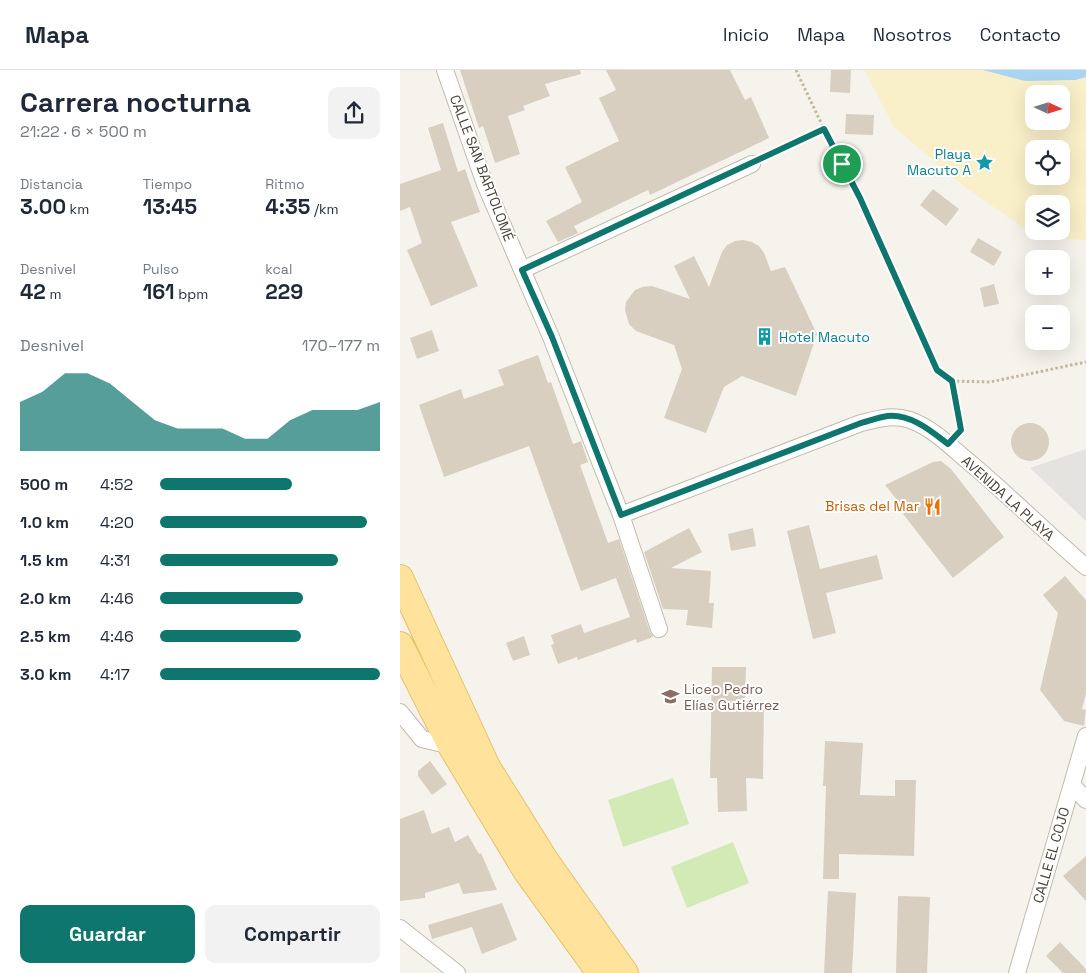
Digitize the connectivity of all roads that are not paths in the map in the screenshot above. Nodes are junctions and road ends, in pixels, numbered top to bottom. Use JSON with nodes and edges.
{"nodes":[{"id":1,"x":445,"y":70,"type":"edge"},
{"id":2,"x":752,"y":164,"type":"road end"},
{"id":3,"x":522,"y":270,"type":"junction"},
{"id":4,"x":621,"y":515,"type":"junction"},
{"id":5,"x":1086,"y":567,"type":"edge"},
{"id":6,"x":400,"y":578,"type":"edge"},
{"id":7,"x":659,"y":629,"type":"dead end"},
{"id":8,"x":400,"y":645,"type":"edge"},
{"id":9,"x":400,"y":712,"type":"edge"},
{"id":10,"x":1086,"y":736,"type":"edge"},
{"id":11,"x":451,"y":746,"type":"junction"},
{"id":12,"x":1072,"y":785,"type":"junction"},
{"id":13,"x":1086,"y":800,"type":"edge"},
{"id":14,"x":400,"y":928,"type":"edge"},
{"id":15,"x":457,"y":973,"type":"edge"},
{"id":16,"x":600,"y":973,"type":"edge"},
{"id":17,"x":625,"y":973,"type":"edge"},
{"id":18,"x":1017,"y":973,"type":"edge"}],
"edges":[{"from":1,"to":3,"type":"street","name":"CALLE SAN BARTOLOMÉ"},
{"from":2,"to":3,"type":"street"},
{"from":3,"to":4,"type":"street","name":"CALLE SAN BARTOLOMÉ"},
{"from":4,"to":5,"type":"street","name":"AVENIDA LA PLAYA"},
{"from":4,"to":7,"type":"street","name":"CALLE SAN BARTOLOMÉ"},
{"from":6,"to":17,"type":"main road"},
{"from":8,"to":11,"type":"main road"},
{"from":9,"to":11,"type":"street"},
{"from":10,"to":12,"type":"street","name":"CALLE EL COJO"},
{"from":11,"to":16,"type":"main road"},
{"from":12,"to":13,"type":"street"},
{"from":12,"to":18,"type":"street","name":"CALLE EL COJO"},
{"from":14,"to":15,"type":"street"}]}
